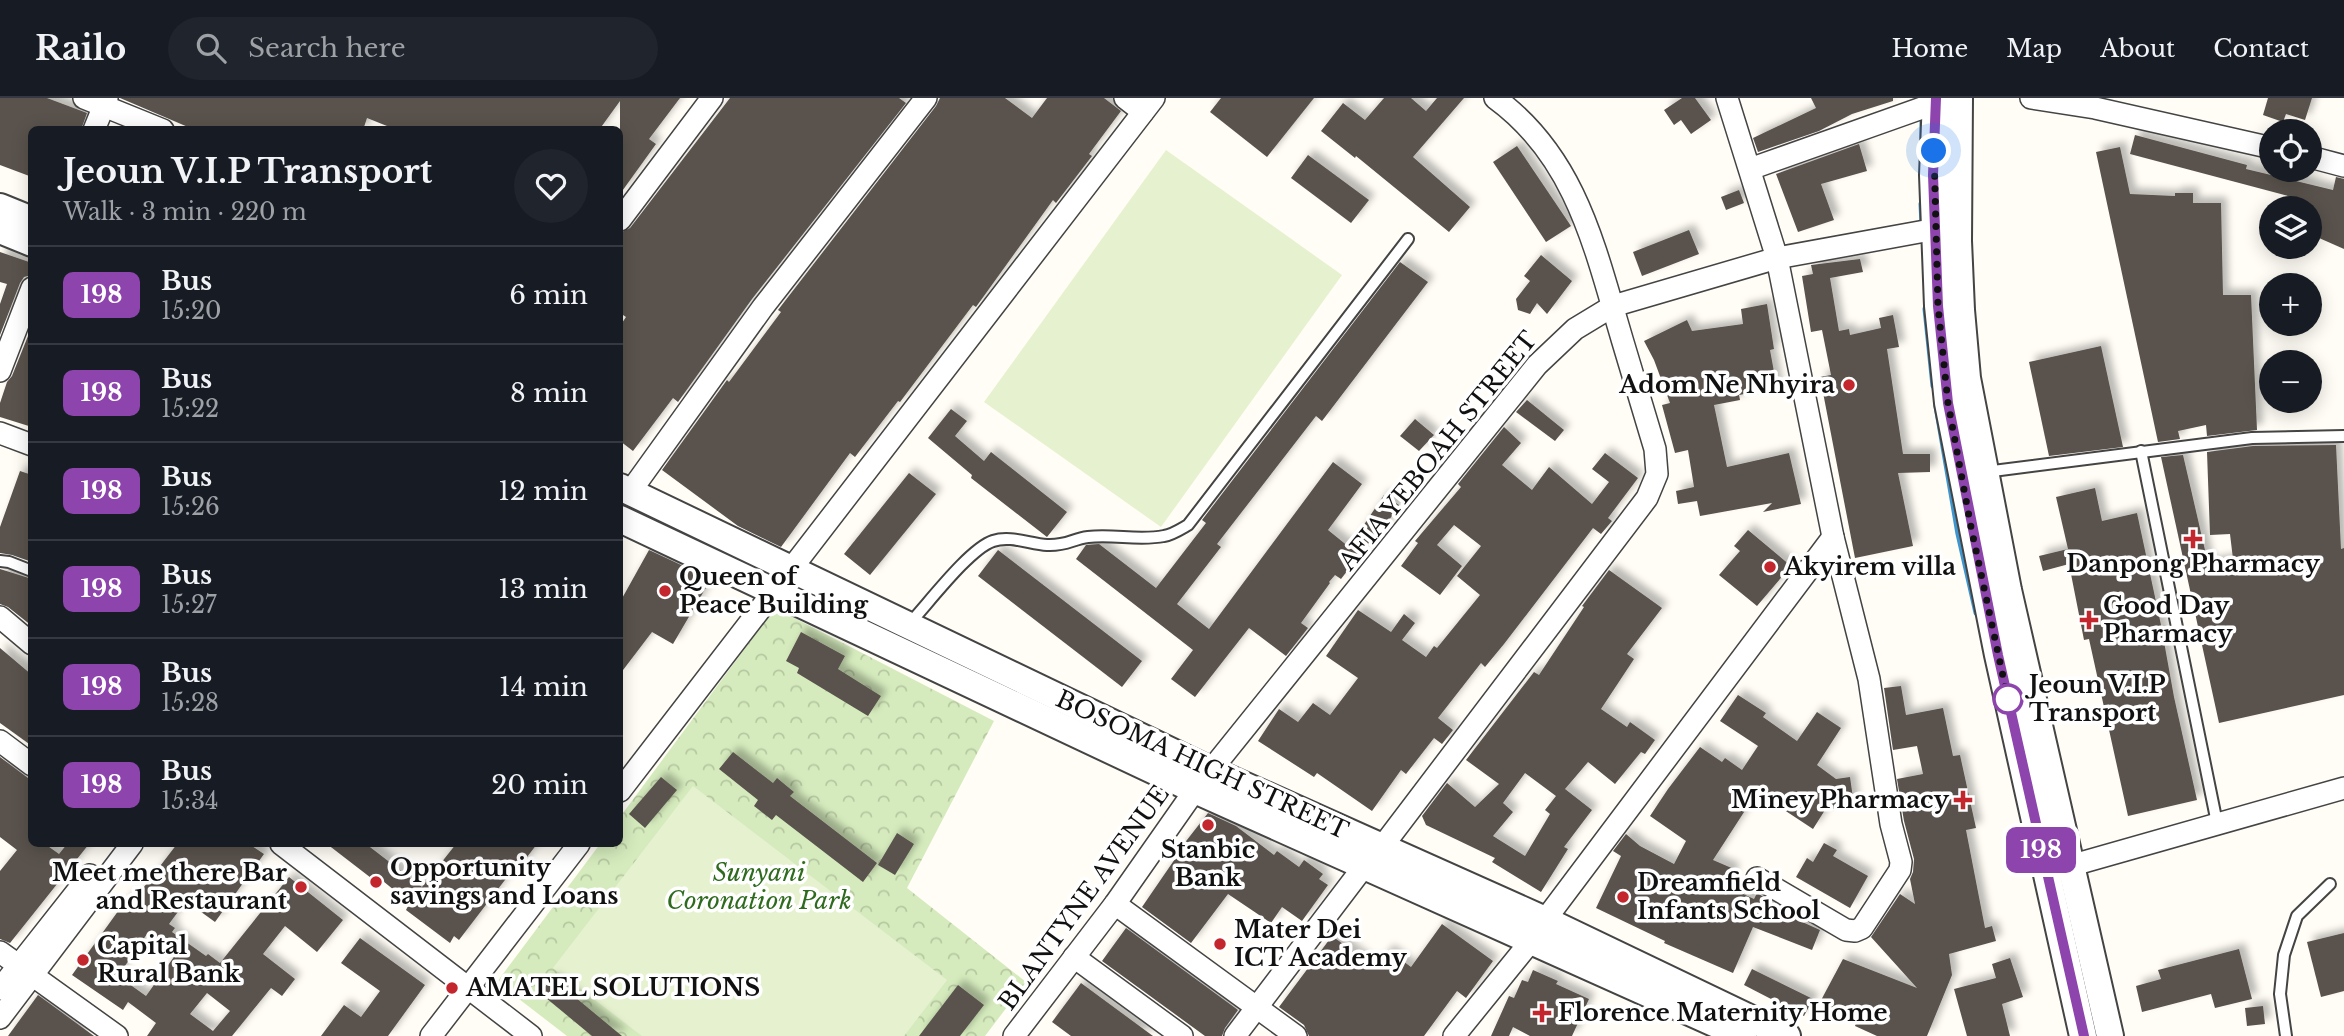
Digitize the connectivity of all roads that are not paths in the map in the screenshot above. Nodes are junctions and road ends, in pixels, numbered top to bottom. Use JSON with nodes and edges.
{"nodes":[{"id":1,"x":712,"y":98,"type":"edge"},
{"id":2,"x":926,"y":98,"type":"edge"},
{"id":3,"x":1125,"y":98,"type":"edge"},
{"id":4,"x":1495,"y":98,"type":"edge"},
{"id":5,"x":1727,"y":98,"type":"edge"},
{"id":6,"x":2031,"y":98,"type":"edge"},
{"id":7,"x":1944,"y":100,"type":"edge"},
{"id":8,"x":98,"y":101,"type":"edge"},
{"id":9,"x":1149,"y":105,"type":"edge"},
{"id":10,"x":95,"y":126,"type":"edge"},
{"id":11,"x":154,"y":126,"type":"edge"},
{"id":12,"x":2259,"y":145,"type":"edge"},
{"id":13,"x":2322,"y":160,"type":"edge"},
{"id":14,"x":2344,"y":166,"type":"edge"},
{"id":15,"x":1750,"y":169,"type":"junction"},
{"id":16,"x":0,"y":207,"type":"edge"},
{"id":17,"x":623,"y":216,"type":"edge"},
{"id":18,"x":28,"y":218,"type":"edge"},
{"id":19,"x":1936,"y":229,"type":"junction"},
{"id":20,"x":0,"y":230,"type":"edge"},
{"id":21,"x":1408,"y":239,"type":"dead end"},
{"id":22,"x":28,"y":241,"type":"edge"},
{"id":23,"x":1777,"y":258,"type":"junction"},
{"id":24,"x":28,"y":296,"type":"edge"},
{"id":25,"x":1613,"y":306,"type":"junction"},
{"id":26,"x":5,"y":344,"type":"edge"},
{"id":27,"x":0,"y":371,"type":"edge"},
{"id":28,"x":0,"y":433,"type":"edge"},
{"id":29,"x":2344,"y":436,"type":"edge"},
{"id":30,"x":28,"y":444,"type":"edge"},
{"id":31,"x":2141,"y":451,"type":"junction"},
{"id":32,"x":1973,"y":474,"type":"junction"},
{"id":33,"x":625,"y":490,"type":"edge"},
{"id":34,"x":623,"y":520,"type":"edge"},
{"id":35,"x":1833,"y":537,"type":"junction"},
{"id":36,"x":0,"y":561,"type":"edge"},
{"id":37,"x":28,"y":569,"type":"edge"},
{"id":38,"x":790,"y":570,"type":"junction"},
{"id":39,"x":774,"y":591,"type":"junction"},
{"id":40,"x":0,"y":617,"type":"edge"},
{"id":41,"x":907,"y":626,"type":"junction"},
{"id":42,"x":28,"y":641,"type":"edge"},
{"id":43,"x":0,"y":741,"type":"edge"},
{"id":44,"x":28,"y":762,"type":"edge"},
{"id":45,"x":1204,"y":781,"type":"junction"},
{"id":46,"x":623,"y":787,"type":"edge"},
{"id":47,"x":2344,"y":788,"type":"edge"},
{"id":48,"x":2217,"y":823,"type":"junction"},
{"id":49,"x":113,"y":847,"type":"edge"},
{"id":50,"x":129,"y":847,"type":"edge"},
{"id":51,"x":285,"y":847,"type":"edge"},
{"id":52,"x":577,"y":847,"type":"edge"},
{"id":53,"x":1373,"y":856,"type":"junction"},
{"id":54,"x":2059,"y":869,"type":"junction"},
{"id":55,"x":1757,"y":878,"type":"dead end"},
{"id":56,"x":2330,"y":884,"type":"dead end"},
{"id":57,"x":1115,"y":904,"type":"junction"},
{"id":58,"x":1545,"y":920,"type":"junction"},
{"id":59,"x":1531,"y":942,"type":"junction"},
{"id":60,"x":0,"y":952,"type":"edge"},
{"id":61,"x":1074,"y":957,"type":"junction"},
{"id":62,"x":26,"y":970,"type":"junction"},
{"id":63,"x":467,"y":988,"type":"junction"},
{"id":64,"x":0,"y":989,"type":"edge"},
{"id":65,"x":1257,"y":1008,"type":"junction"},
{"id":66,"x":0,"y":1017,"type":"edge"},
{"id":67,"x":2081,"y":1031,"type":"edge"},
{"id":68,"x":117,"y":1036,"type":"edge"},
{"id":69,"x":431,"y":1036,"type":"edge"},
{"id":70,"x":531,"y":1036,"type":"edge"},
{"id":71,"x":1014,"y":1036,"type":"edge"},
{"id":72,"x":1182,"y":1036,"type":"edge"},
{"id":73,"x":1235,"y":1036,"type":"edge"},
{"id":74,"x":1296,"y":1036,"type":"edge"},
{"id":75,"x":1454,"y":1036,"type":"edge"},
{"id":76,"x":1743,"y":1036,"type":"edge"},
{"id":77,"x":1787,"y":1036,"type":"edge"},
{"id":78,"x":2110,"y":1036,"type":"edge"},
{"id":79,"x":2286,"y":1036,"type":"edge"}],
"edges":[{"from":1,"to":17,"type":"street"},
{"from":2,"to":33,"type":"street"},
{"from":3,"to":9,"type":"street"},
{"from":4,"to":25,"type":"street"},
{"from":5,"to":15,"type":"street"},
{"from":6,"to":12,"type":"street"},
{"from":7,"to":15,"type":"street"},
{"from":7,"to":19,"type":"street"},
{"from":7,"to":32,"type":"street"},
{"from":8,"to":10,"type":"street"},
{"from":8,"to":11,"type":"street"},
{"from":9,"to":38,"type":"street"},
{"from":13,"to":14,"type":"street"},
{"from":15,"to":23,"type":"street"},
{"from":16,"to":18,"type":"street"},
{"from":19,"to":23,"type":"street","name":"AFIA YEBOAH STREET"},
{"from":19,"to":32,"type":"street"},
{"from":20,"to":22,"type":"street"},
{"from":21,"to":41,"type":"lane"},
{"from":23,"to":25,"type":"street","name":"AFIA YEBOAH STREET"},
{"from":23,"to":35,"type":"street"},
{"from":24,"to":26,"type":"street"},
{"from":25,"to":45,"type":"street","name":"AFIA YEBOAH STREET"},
{"from":25,"to":53,"type":"street"},
{"from":26,"to":27,"type":"street"},
{"from":28,"to":30,"type":"street"},
{"from":29,"to":31,"type":"lane"},
{"from":31,"to":32,"type":"lane"},
{"from":31,"to":48,"type":"lane"},
{"from":32,"to":54,"type":"street"},
{"from":33,"to":38,"type":"street","name":"BOSOMA HIGH STREET"},
{"from":34,"to":39,"type":"street","name":"BOSOMA HIGH STREET"},
{"from":35,"to":55,"type":"street"},
{"from":35,"to":58,"type":"street"},
{"from":36,"to":37,"type":"lane"},
{"from":38,"to":39,"type":"street"},
{"from":38,"to":41,"type":"street","name":"BOSOMA HIGH STREET"},
{"from":39,"to":45,"type":"street","name":"BOSOMA HIGH STREET"},
{"from":39,"to":46,"type":"street"},
{"from":40,"to":42,"type":"street"},
{"from":41,"to":45,"type":"street","name":"BOSOMA HIGH STREET"},
{"from":43,"to":44,"type":"street"},
{"from":45,"to":53,"type":"street","name":"BOSOMA HIGH STREET"},
{"from":45,"to":57,"type":"street","name":"BLANTYNE AVENUE"},
{"from":47,"to":48,"type":"street"},
{"from":48,"to":54,"type":"street"},
{"from":49,"to":62,"type":"street"},
{"from":50,"to":62,"type":"street"},
{"from":51,"to":63,"type":"street"},
{"from":52,"to":63,"type":"street"},
{"from":53,"to":58,"type":"street","name":"BOSOMA HIGH STREET"},
{"from":53,"to":59,"type":"street","name":"BOSOMA HIGH STREET"},
{"from":53,"to":65,"type":"street"},
{"from":54,"to":67,"type":"street"},
{"from":54,"to":78,"type":"street"},
{"from":56,"to":79,"type":"lane"},
{"from":57,"to":61,"type":"street","name":"BLANTYNE AVENUE"},
{"from":57,"to":65,"type":"street"},
{"from":58,"to":77,"type":"street","name":"BOSOMA HIGH STREET"},
{"from":59,"to":75,"type":"street"},
{"from":59,"to":76,"type":"street","name":"BOSOMA HIGH STREET"},
{"from":60,"to":62,"type":"street"},
{"from":61,"to":71,"type":"street","name":"BLANTYNE AVENUE"},
{"from":61,"to":72,"type":"street"},
{"from":62,"to":64,"type":"street"},
{"from":62,"to":66,"type":"street"},
{"from":62,"to":68,"type":"street"},
{"from":63,"to":69,"type":"street"},
{"from":63,"to":70,"type":"street"},
{"from":65,"to":73,"type":"street"},
{"from":65,"to":74,"type":"street"}]}
